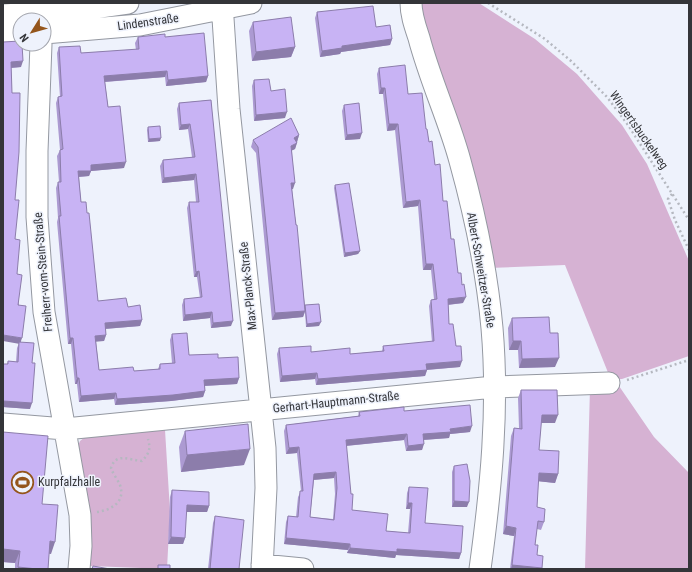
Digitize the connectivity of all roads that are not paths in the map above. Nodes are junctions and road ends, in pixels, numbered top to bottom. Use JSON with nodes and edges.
{"nodes":[{"id":1,"x":128,"y":3,"type":"edge"},
{"id":2,"x":251,"y":3,"type":"edge"},
{"id":3,"x":222,"y":6,"type":"edge"},
{"id":4,"x":408,"y":7,"type":"edge"},
{"id":5,"x":3,"y":15,"type":"edge"},
{"id":6,"x":52,"y":31,"type":"edge"},
{"id":7,"x":41,"y":52,"type":"edge"},
{"id":8,"x":609,"y":383,"type":"road end"},
{"id":9,"x":494,"y":387,"type":"junction"},
{"id":10,"x":261,"y":410,"type":"junction"},
{"id":11,"x":3,"y":424,"type":"edge"},
{"id":12,"x":65,"y":429,"type":"junction"},
{"id":13,"x":262,"y":567,"type":"edge"},
{"id":14,"x":79,"y":569,"type":"edge"},
{"id":15,"x":303,"y":569,"type":"edge"},
{"id":16,"x":480,"y":569,"type":"edge"}],
"edges":[{"from":1,"to":5,"type":"street"},
{"from":2,"to":3,"type":"street","name":"Lindenstraße"},
{"from":3,"to":6,"type":"street","name":"Lindenstraße"},
{"from":3,"to":10,"type":"street","name":"Max-Planck-Straße"},
{"from":4,"to":9,"type":"street","name":"Albert-Schweitzer-Straße"},
{"from":7,"to":12,"type":"street","name":"Freiherr-vom-Stein-Straße"},
{"from":8,"to":9,"type":"street","name":"Gerhart-Hauptmann-Straße"},
{"from":9,"to":10,"type":"street","name":"Gerhart-Hauptmann-Straße"},
{"from":9,"to":16,"type":"street","name":"Albert-Schweitzer-Straße"},
{"from":10,"to":12,"type":"street","name":"Gerhart-Hauptmann-Straße"},
{"from":10,"to":13,"type":"street","name":"Max-Planck-Straße"},
{"from":11,"to":12,"type":"street","name":"Gerhart-Hauptmann-Straße"},
{"from":12,"to":14,"type":"street","name":"Freiherr-vom-Stein-Straße"},
{"from":13,"to":15,"type":"street"}]}
